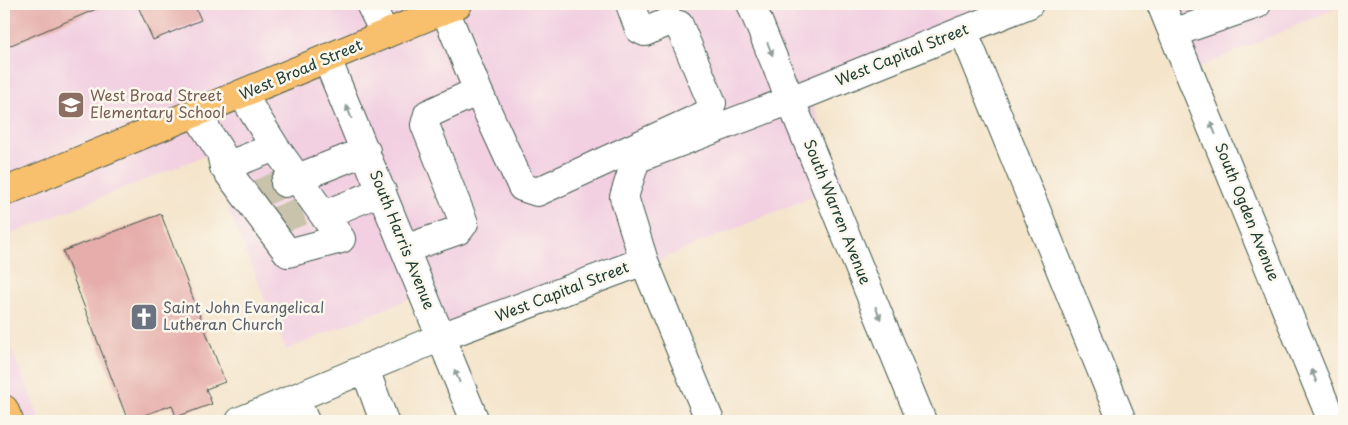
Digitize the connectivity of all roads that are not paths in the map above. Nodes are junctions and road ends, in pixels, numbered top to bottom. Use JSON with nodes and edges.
{"nodes":[{"id":1,"x":370,"y":4,"type":"edge"},
{"id":2,"x":630,"y":4,"type":"edge"},
{"id":3,"x":751,"y":4,"type":"edge"},
{"id":4,"x":1029,"y":4,"type":"edge"},
{"id":5,"x":1162,"y":4,"type":"edge"},
{"id":6,"x":1257,"y":4,"type":"edge"},
{"id":7,"x":452,"y":7,"type":"edge"},
{"id":8,"x":963,"y":30,"type":"junction"},
{"id":9,"x":1173,"y":33,"type":"junction"},
{"id":10,"x":386,"y":34,"type":"junction"},
{"id":11,"x":328,"y":59,"type":"junction"},
{"id":12,"x":478,"y":91,"type":"junction"},
{"id":13,"x":242,"y":94,"type":"junction"},
{"id":14,"x":791,"y":100,"type":"junction"},
{"id":15,"x":196,"y":113,"type":"junction"},
{"id":16,"x":275,"y":147,"type":"junction"},
{"id":17,"x":366,"y":151,"type":"junction"},
{"id":18,"x":224,"y":167,"type":"junction"},
{"id":19,"x":291,"y":180,"type":"junction"},
{"id":20,"x":382,"y":191,"type":"junction"},
{"id":21,"x":4,"y":192,"type":"edge"},
{"id":22,"x":316,"y":210,"type":"junction"},
{"id":23,"x":405,"y":249,"type":"junction"},
{"id":24,"x":644,"y":261,"type":"junction"},
{"id":25,"x":441,"y":337,"type":"junction"},
{"id":26,"x":365,"y":369,"type":"junction"},
{"id":27,"x":4,"y":409,"type":"edge"},
{"id":28,"x":300,"y":410,"type":"edge"},
{"id":29,"x":247,"y":420,"type":"edge"},
{"id":30,"x":9,"y":421,"type":"edge"},
{"id":31,"x":384,"y":421,"type":"edge"},
{"id":32,"x":475,"y":421,"type":"edge"},
{"id":33,"x":710,"y":421,"type":"edge"},
{"id":34,"x":922,"y":421,"type":"edge"},
{"id":35,"x":1122,"y":421,"type":"edge"},
{"id":36,"x":1332,"y":421,"type":"edge"}],
"edges":[{"from":1,"to":10,"type":"street"},
{"from":2,"to":12,"type":"street"},
{"from":3,"to":14,"type":"street","name":"South Warren Avenue","one_way":true},
{"from":4,"to":8,"type":"street","name":"West Capital Street"},
{"from":5,"to":9,"type":"street","name":"South Ogden Avenue"},
{"from":6,"to":9,"type":"street"},
{"from":7,"to":10,"type":"main road","name":"West Broad Street"},
{"from":7,"to":12,"type":"street"},
{"from":8,"to":14,"type":"street","name":"West Capital Street"},
{"from":8,"to":35,"type":"street"},
{"from":36,"to":9,"type":"street","name":"South Ogden Avenue","one_way":true},
{"from":10,"to":11,"type":"main road","name":"West Broad Street"},
{"from":11,"to":13,"type":"main road","name":"West Broad Street"},
{"from":17,"to":11,"type":"street","name":"South Harris Avenue","one_way":true},
{"from":12,"to":23,"type":"street"},
{"from":13,"to":15,"type":"main road","name":"West Broad Street"},
{"from":13,"to":16,"type":"street"},
{"from":14,"to":24,"type":"street","name":"West Capital Street"},
{"from":14,"to":34,"type":"street","name":"South Warren Avenue","one_way":true},
{"from":15,"to":18,"type":"street"},
{"from":15,"to":21,"type":"main road","name":"West Broad Street"},
{"from":16,"to":18,"type":"street"},
{"from":16,"to":19,"type":"street"},
{"from":17,"to":19,"type":"street"},
{"from":17,"to":20,"type":"street","name":"South Harris Avenue"},
{"from":18,"to":22,"type":"street"},
{"from":19,"to":22,"type":"street"},
{"from":20,"to":22,"type":"street"},
{"from":20,"to":23,"type":"street","name":"South Harris Avenue"},
{"from":23,"to":25,"type":"street","name":"South Harris Avenue"},
{"from":24,"to":25,"type":"street","name":"West Capital Street"},
{"from":24,"to":33,"type":"street"},
{"from":25,"to":26,"type":"street","name":"West Capital Street"},
{"from":32,"to":25,"type":"street","name":"South Harris Avenue","one_way":true},
{"from":26,"to":28,"type":"street","name":"West Capital Street"},
{"from":26,"to":31,"type":"street"},
{"from":27,"to":30,"type":"main road"},
{"from":28,"to":29,"type":"street","name":"West Capital Street"}]}
